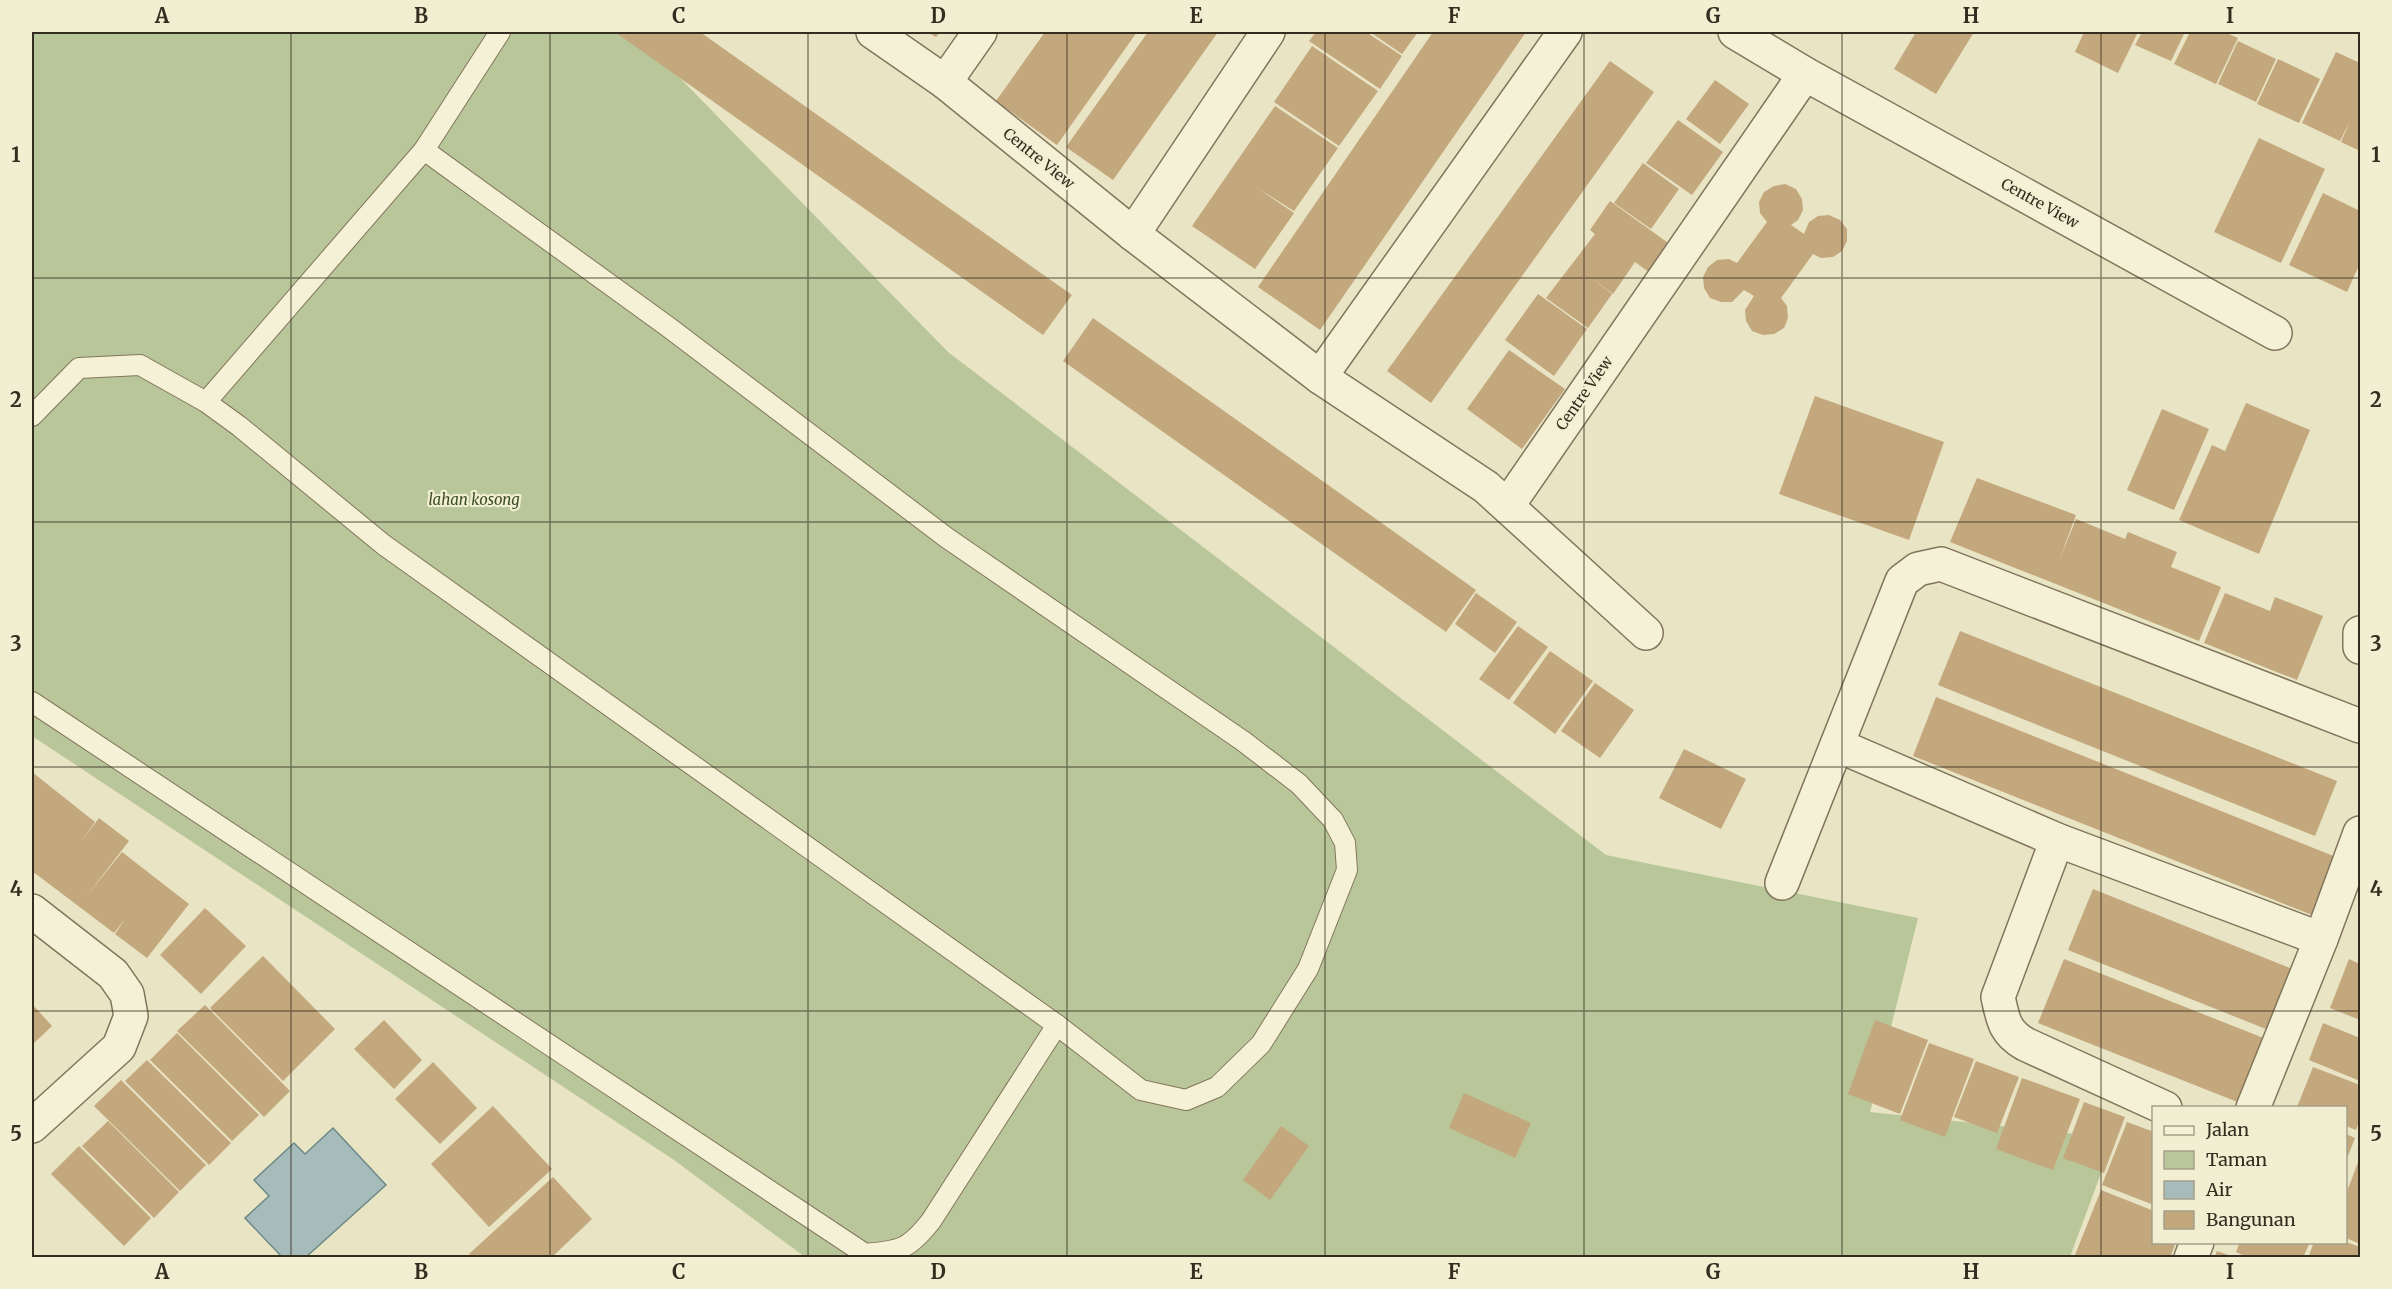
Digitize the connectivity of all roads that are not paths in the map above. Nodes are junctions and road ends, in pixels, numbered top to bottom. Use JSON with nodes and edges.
{"nodes":[{"id":1,"x":500,"y":32,"type":"edge"},
{"id":2,"x":873,"y":32,"type":"edge"},
{"id":3,"x":980,"y":32,"type":"edge"},
{"id":4,"x":1268,"y":32,"type":"edge"},
{"id":5,"x":1565,"y":32,"type":"edge"},
{"id":6,"x":1735,"y":32,"type":"edge"},
{"id":7,"x":1805,"y":74,"type":"junction"},
{"id":8,"x":945,"y":82,"type":"junction"},
{"id":9,"x":424,"y":150,"type":"junction"},
{"id":10,"x":1133,"y":234,"type":"junction"},
{"id":11,"x":2275,"y":333,"type":"dead end"},
{"id":12,"x":1320,"y":377,"type":"junction"},
{"id":13,"x":206,"y":402,"type":"junction"},
{"id":14,"x":32,"y":416,"type":"edge"},
{"id":15,"x":1508,"y":506,"type":"junction"},
{"id":16,"x":1646,"y":633,"type":"dead end"},
{"id":17,"x":2361,"y":633,"type":"edge"},
{"id":18,"x":2361,"y":647,"type":"edge"},
{"id":19,"x":32,"y":702,"type":"edge"},
{"id":20,"x":2361,"y":726,"type":"edge"},
{"id":21,"x":1837,"y":745,"type":"junction"},
{"id":22,"x":2361,"y":833,"type":"edge"},
{"id":23,"x":2057,"y":840,"type":"junction"},
{"id":24,"x":1782,"y":883,"type":"dead end"},
{"id":25,"x":32,"y":911,"type":"edge"},
{"id":26,"x":2321,"y":939,"type":"junction"},
{"id":27,"x":1057,"y":1025,"type":"junction"},
{"id":28,"x":2163,"y":1106,"type":"edge"},
{"id":29,"x":2253,"y":1106,"type":"edge"},
{"id":30,"x":32,"y":1126,"type":"edge"}],
"edges":[{"from":1,"to":9,"type":"lane"},
{"from":2,"to":8,"type":"street","name":"Centre View"},
{"from":3,"to":8,"type":"street"},
{"from":4,"to":10,"type":"street"},
{"from":5,"to":12,"type":"street"},
{"from":6,"to":7,"type":"street","name":"Centre View"},
{"from":7,"to":11,"type":"street","name":"Centre View"},
{"from":7,"to":15,"type":"street","name":"Centre View"},
{"from":8,"to":10,"type":"street","name":"Centre View"},
{"from":9,"to":13,"type":"lane"},
{"from":9,"to":27,"type":"lane"},
{"from":10,"to":12,"type":"street","name":"Centre View"},
{"from":12,"to":15,"type":"street","name":"Centre View"},
{"from":13,"to":14,"type":"lane"},
{"from":13,"to":27,"type":"lane"},
{"from":15,"to":16,"type":"street","name":"Centre View"},
{"from":17,"to":18,"type":"street"},
{"from":19,"to":27,"type":"lane"},
{"from":20,"to":21,"type":"street"},
{"from":21,"to":23,"type":"street"},
{"from":21,"to":24,"type":"street"},
{"from":22,"to":26,"type":"street"},
{"from":23,"to":26,"type":"street"},
{"from":23,"to":28,"type":"street"},
{"from":25,"to":30,"type":"street"},
{"from":26,"to":29,"type":"street"}]}
